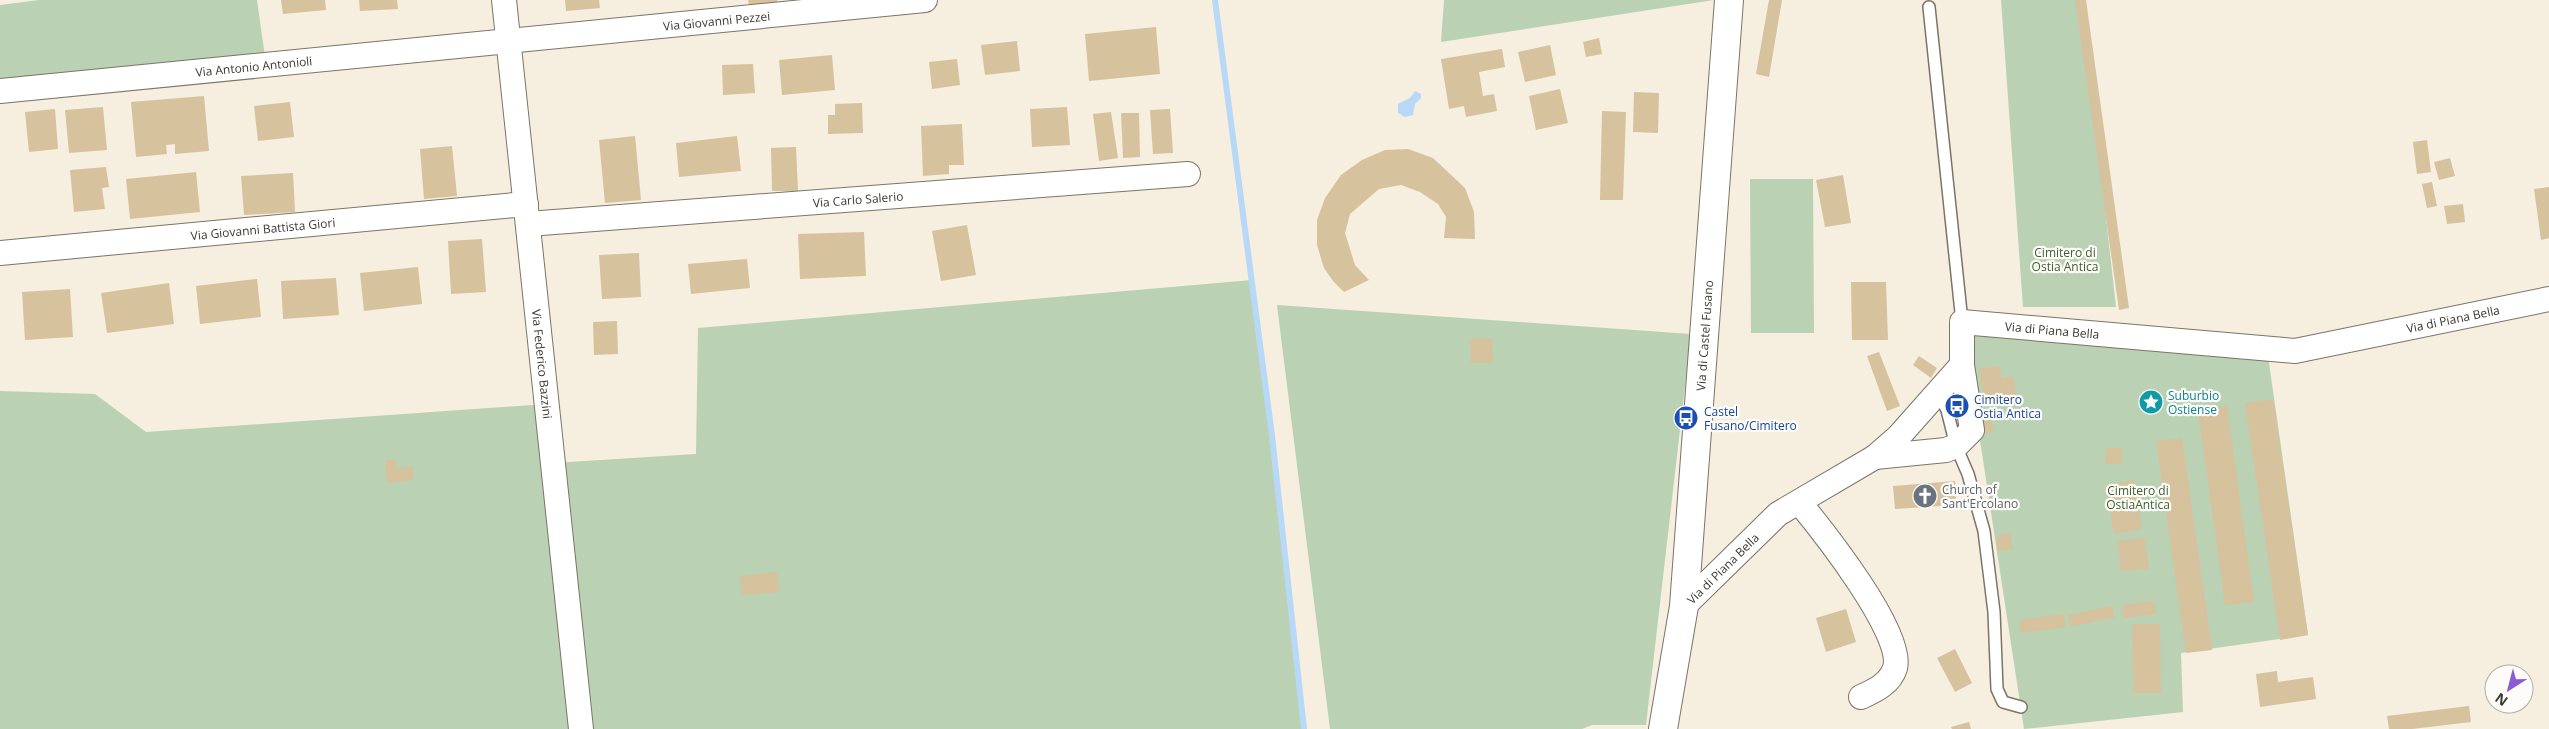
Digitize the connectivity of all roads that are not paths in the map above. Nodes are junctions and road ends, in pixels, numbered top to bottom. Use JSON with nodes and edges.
{"nodes":[{"id":1,"x":504,"y":0,"type":"edge"},
{"id":2,"x":926,"y":0,"type":"edge"},
{"id":3,"x":1729,"y":0,"type":"edge"},
{"id":4,"x":1929,"y":7,"type":"dead end"},
{"id":5,"x":508,"y":40,"type":"junction"},
{"id":6,"x":0,"y":91,"type":"edge"},
{"id":7,"x":1188,"y":174,"type":"dead end"},
{"id":8,"x":527,"y":214,"type":"junction"},
{"id":9,"x":0,"y":253,"type":"edge"},
{"id":10,"x":2549,"y":299,"type":"edge"},
{"id":11,"x":1962,"y":322,"type":"junction"},
{"id":12,"x":1962,"y":365,"type":"junction"},
{"id":13,"x":1938,"y":392,"type":"junction"},
{"id":14,"x":1968,"y":430,"type":"junction"},
{"id":15,"x":1875,"y":457,"type":"junction"},
{"id":16,"x":1799,"y":502,"type":"junction"},
{"id":17,"x":1684,"y":606,"type":"junction"},
{"id":18,"x":1861,"y":698,"type":"dead end"},
{"id":19,"x":2021,"y":707,"type":"dead end"},
{"id":20,"x":581,"y":729,"type":"edge"},
{"id":21,"x":1663,"y":729,"type":"edge"}],
"edges":[{"from":1,"to":5,"type":"street","name":"Via Federico Bazzini"},
{"from":2,"to":5,"type":"street","name":"Via Giovanni Pezzei"},
{"from":3,"to":17,"type":"street","name":"Via di Castel Fusano"},
{"from":4,"to":11,"type":"lane"},
{"from":5,"to":6,"type":"street","name":"Via Antonio Antonioli"},
{"from":5,"to":8,"type":"street","name":"Via Federico Bazzini"},
{"from":7,"to":8,"type":"street","name":"Via Carlo Salerio"},
{"from":8,"to":9,"type":"street","name":"Via Giovanni Battista Giori"},
{"from":8,"to":20,"type":"street","name":"Via Federico Bazzini"},
{"from":10,"to":11,"type":"street","name":"Via di Piana Bella"},
{"from":11,"to":12,"type":"street"},
{"from":12,"to":13,"type":"street","name":"Via di Piana Bella"},
{"from":12,"to":14,"type":"street"},
{"from":13,"to":14,"type":"lane"},
{"from":13,"to":15,"type":"street","name":"Via di Piana Bella"},
{"from":14,"to":15,"type":"street"},
{"from":14,"to":19,"type":"lane"},
{"from":15,"to":16,"type":"street","name":"Via di Piana Bella"},
{"from":16,"to":17,"type":"street","name":"Via di Piana Bella"},
{"from":16,"to":18,"type":"street"},
{"from":17,"to":21,"type":"street","name":"Via di Castel Fusano"}]}
